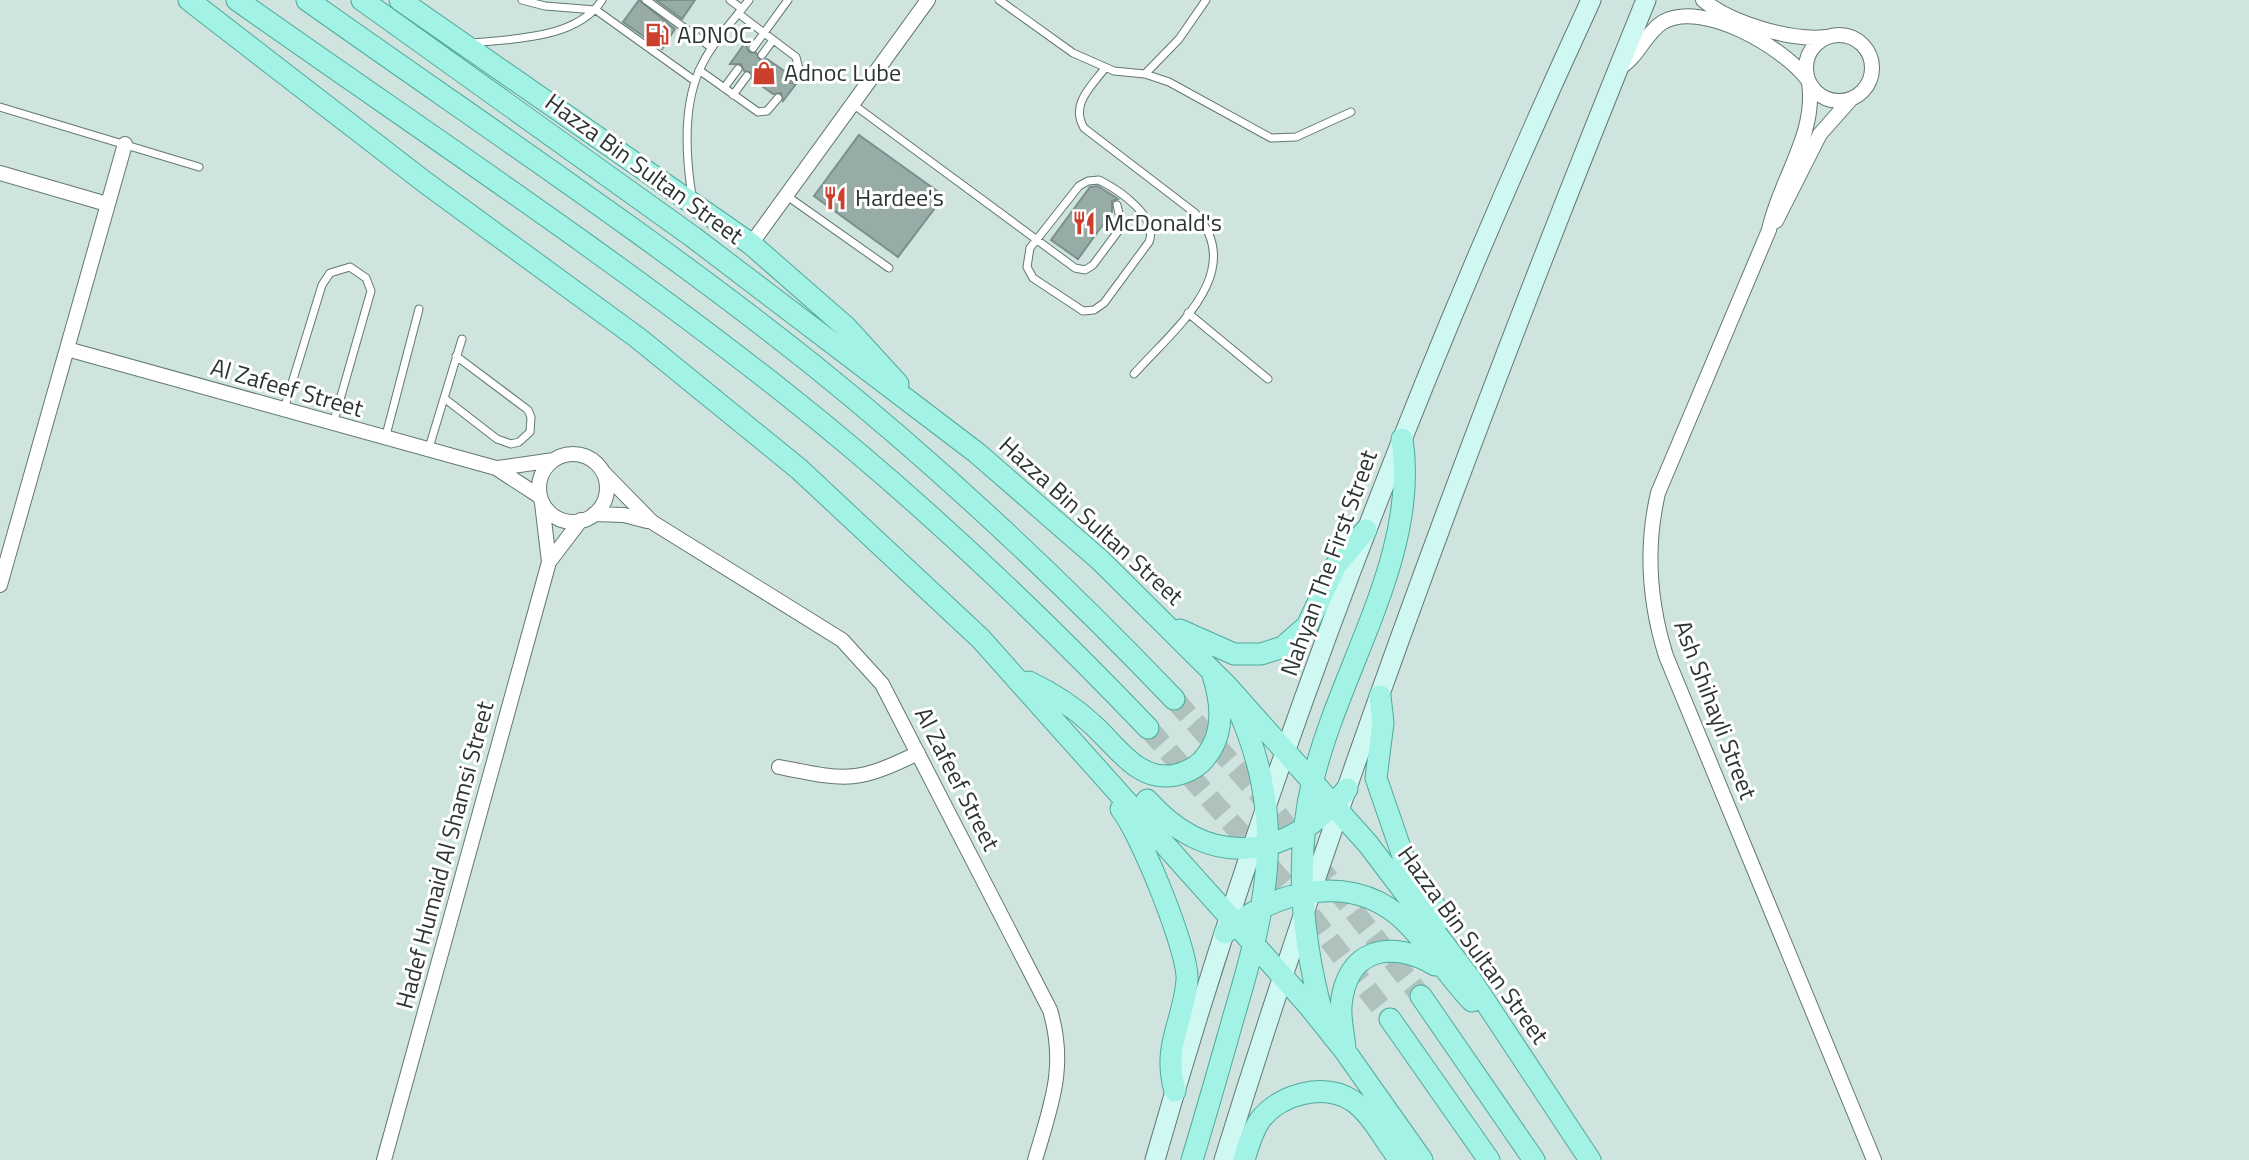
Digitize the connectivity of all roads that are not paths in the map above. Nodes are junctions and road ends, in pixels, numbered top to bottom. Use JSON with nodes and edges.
{"nodes":[{"id":1,"x":189,"y":0,"type":"edge"},
{"id":2,"x":237,"y":0,"type":"edge"},
{"id":3,"x":307,"y":0,"type":"edge"},
{"id":4,"x":362,"y":0,"type":"edge"},
{"id":5,"x":400,"y":0,"type":"edge"},
{"id":6,"x":522,"y":0,"type":"edge"},
{"id":7,"x":602,"y":0,"type":"edge"},
{"id":8,"x":646,"y":0,"type":"edge"},
{"id":9,"x":730,"y":0,"type":"edge"},
{"id":10,"x":749,"y":0,"type":"edge"},
{"id":11,"x":788,"y":0,"type":"edge"},
{"id":12,"x":928,"y":0,"type":"edge"},
{"id":13,"x":999,"y":0,"type":"edge"},
{"id":14,"x":1206,"y":0,"type":"edge"},
{"id":15,"x":1591,"y":0,"type":"edge"},
{"id":16,"x":1646,"y":0,"type":"edge"},
{"id":17,"x":1703,"y":0,"type":"edge"},
{"id":18,"x":596,"y":10,"type":"junction"},
{"id":19,"x":740,"y":12,"type":"junction"},
{"id":20,"x":764,"y":33,"type":"junction"},
{"id":21,"x":1827,"y":37,"type":"junction"},
{"id":22,"x":773,"y":40,"type":"junction"},
{"id":23,"x":462,"y":44,"type":"junction"},
{"id":24,"x":712,"y":48,"type":"junction"},
{"id":25,"x":753,"y":48,"type":"dead end"},
{"id":26,"x":762,"y":55,"type":"dead end"},
{"id":27,"x":1105,"y":68,"type":"junction"},
{"id":28,"x":738,"y":69,"type":"dead end"},
{"id":29,"x":1618,"y":69,"type":"junction"},
{"id":30,"x":699,"y":71,"type":"junction"},
{"id":31,"x":1145,"y":74,"type":"junction"},
{"id":32,"x":747,"y":76,"type":"dead end"},
{"id":33,"x":794,"y":78,"type":"dead end"},
{"id":34,"x":695,"y":81,"type":"junction"},
{"id":35,"x":1808,"y":81,"type":"junction"},
{"id":36,"x":724,"y":89,"type":"junction"},
{"id":37,"x":733,"y":95,"type":"junction"},
{"id":38,"x":778,"y":98,"type":"dead end"},
{"id":39,"x":1851,"y":99,"type":"junction"},
{"id":40,"x":854,"y":105,"type":"junction"},
{"id":41,"x":0,"y":107,"type":"edge"},
{"id":42,"x":1351,"y":112,"type":"dead end"},
{"id":43,"x":125,"y":144,"type":"junction"},
{"id":44,"x":199,"y":167,"type":"dead end"},
{"id":45,"x":0,"y":173,"type":"edge"},
{"id":46,"x":1079,"y":187,"type":"junction"},
{"id":47,"x":1090,"y":187,"type":"dead end"},
{"id":48,"x":787,"y":196,"type":"junction"},
{"id":49,"x":693,"y":200,"type":"junction"},
{"id":50,"x":107,"y":204,"type":"junction"},
{"id":51,"x":1117,"y":205,"type":"dead end"},
{"id":52,"x":1769,"y":230,"type":"junction"},
{"id":53,"x":1038,"y":238,"type":"junction"},
{"id":54,"x":751,"y":244,"type":"junction"},
{"id":55,"x":889,"y":268,"type":"dead end"},
{"id":56,"x":419,"y":309,"type":"dead end"},
{"id":57,"x":1188,"y":313,"type":"junction"},
{"id":58,"x":462,"y":338,"type":"dead end"},
{"id":59,"x":67,"y":349,"type":"junction"},
{"id":60,"x":456,"y":356,"type":"junction"},
{"id":61,"x":1134,"y":374,"type":"dead end"},
{"id":62,"x":1268,"y":379,"type":"dead end"},
{"id":63,"x":444,"y":398,"type":"junction"},
{"id":64,"x":284,"y":410,"type":"junction"},
{"id":65,"x":933,"y":421,"type":"junction"},
{"id":66,"x":333,"y":425,"type":"junction"},
{"id":67,"x":385,"y":439,"type":"junction"},
{"id":68,"x":1402,"y":439,"type":"junction"},
{"id":69,"x":428,"y":451,"type":"junction"},
{"id":70,"x":554,"y":460,"type":"junction"},
{"id":71,"x":496,"y":468,"type":"junction"},
{"id":72,"x":603,"y":472,"type":"junction"},
{"id":73,"x":541,"y":499,"type":"junction"},
{"id":74,"x":588,"y":517,"type":"junction"},
{"id":75,"x":652,"y":522,"type":"junction"},
{"id":76,"x":1366,"y":530,"type":"junction"},
{"id":77,"x":549,"y":562,"type":"junction"},
{"id":78,"x":0,"y":584,"type":"edge"},
{"id":79,"x":1162,"y":621,"type":"junction"},
{"id":80,"x":1211,"y":670,"type":"junction"},
{"id":81,"x":1017,"y":677,"type":"junction"},
{"id":82,"x":1227,"y":686,"type":"junction"},
{"id":83,"x":1380,"y":696,"type":"junction"},
{"id":84,"x":1174,"y":699,"type":"tunnel mouth"},
{"id":85,"x":1047,"y":710,"type":"junction"},
{"id":86,"x":1148,"y":728,"type":"tunnel mouth"},
{"id":87,"x":1285,"y":750,"type":"junction"},
{"id":88,"x":918,"y":753,"type":"junction"},
{"id":89,"x":779,"y":767,"type":"dead end"},
{"id":90,"x":1313,"y":780,"type":"junction"},
{"id":91,"x":1340,"y":801,"type":"junction"},
{"id":92,"x":1266,"y":805,"type":"junction"},
{"id":93,"x":1305,"y":829,"type":"junction"},
{"id":94,"x":1260,"y":846,"type":"junction"},
{"id":95,"x":1306,"y":899,"type":"junction"},
{"id":96,"x":1264,"y":905,"type":"junction"},
{"id":97,"x":1230,"y":925,"type":"junction"},
{"id":98,"x":1255,"y":944,"type":"junction"},
{"id":99,"x":1443,"y":969,"type":"junction"},
{"id":100,"x":1281,"y":974,"type":"junction"},
{"id":101,"x":1469,"y":977,"type":"junction"},
{"id":102,"x":1421,"y":996,"type":"tunnel mouth"},
{"id":103,"x":1390,"y":1019,"type":"tunnel mouth"},
{"id":104,"x":1326,"y":1026,"type":"junction"},
{"id":105,"x":1503,"y":1028,"type":"junction"},
{"id":106,"x":1345,"y":1051,"type":"junction"},
{"id":107,"x":1175,"y":1091,"type":"junction"},
{"id":108,"x":384,"y":1160,"type":"edge"},
{"id":109,"x":1035,"y":1160,"type":"edge"},
{"id":110,"x":1156,"y":1160,"type":"edge"},
{"id":111,"x":1192,"y":1160,"type":"edge"},
{"id":112,"x":1224,"y":1160,"type":"edge"},
{"id":113,"x":1244,"y":1160,"type":"edge"},
{"id":114,"x":1400,"y":1160,"type":"edge"},
{"id":115,"x":1422,"y":1160,"type":"edge"},
{"id":116,"x":1489,"y":1160,"type":"edge"},
{"id":117,"x":1534,"y":1160,"type":"edge"},
{"id":118,"x":1590,"y":1160,"type":"edge"},
{"id":119,"x":1874,"y":1160,"type":"edge"}],
"edges":[{"from":1,"to":81,"type":"main road"},
{"from":2,"to":86,"type":"main road"},
{"from":3,"to":84,"type":"main road"},
{"from":4,"to":65,"type":"main road","name":"Hazza Bin Sultan Street"},
{"from":5,"to":23,"type":"main road"},
{"from":6,"to":18,"type":"lane"},
{"from":7,"to":18,"type":"lane"},
{"from":8,"to":24,"type":"lane"},
{"from":9,"to":19,"type":"lane"},
{"from":10,"to":19,"type":"lane"},
{"from":11,"to":20,"type":"lane"},
{"from":12,"to":40,"type":"street"},
{"from":13,"to":27,"type":"lane"},
{"from":14,"to":31,"type":"lane"},
{"from":15,"to":68,"type":"main road","name":"Nahyan The First Street"},
{"from":16,"to":29,"type":"main road"},
{"from":17,"to":21,"type":"street"},
{"from":18,"to":23,"type":"lane"},
{"from":18,"to":34,"type":"lane"},
{"from":19,"to":20,"type":"lane"},
{"from":19,"to":24,"type":"lane"},
{"from":20,"to":22,"type":"lane"},
{"from":20,"to":25,"type":"lane"},
{"from":21,"to":35,"type":"street"},
{"from":21,"to":39,"type":"street"},
{"from":22,"to":26,"type":"lane"},
{"from":22,"to":33,"type":"lane"},
{"from":23,"to":49,"type":"main road"},
{"from":24,"to":30,"type":"lane"},
{"from":27,"to":31,"type":"lane"},
{"from":27,"to":57,"type":"lane"},
{"from":28,"to":36,"type":"lane"},
{"from":29,"to":35,"type":"street"},
{"from":29,"to":83,"type":"main road"},
{"from":30,"to":34,"type":"lane"},
{"from":30,"to":36,"type":"lane"},
{"from":31,"to":42,"type":"lane"},
{"from":32,"to":37,"type":"lane"},
{"from":34,"to":49,"type":"lane"},
{"from":35,"to":39,"type":"street"},
{"from":35,"to":52,"type":"street","name":"Ash Shihayli Street"},
{"from":36,"to":37,"type":"lane"},
{"from":37,"to":38,"type":"lane"},
{"from":39,"to":52,"type":"street","name":"Ash Shihayli Street"},
{"from":40,"to":48,"type":"street"},
{"from":40,"to":53,"type":"lane"},
{"from":41,"to":43,"type":"lane"},
{"from":43,"to":44,"type":"lane"},
{"from":43,"to":50,"type":"street"},
{"from":45,"to":50,"type":"street"},
{"from":46,"to":47,"type":"lane"},
{"from":46,"to":53,"type":"lane"},
{"from":46,"to":53,"type":"lane"},
{"from":48,"to":54,"type":"street"},
{"from":48,"to":55,"type":"lane"},
{"from":49,"to":54,"type":"main road"},
{"from":50,"to":59,"type":"street"},
{"from":51,"to":53,"type":"lane"},
{"from":52,"to":119,"type":"street","name":"Ash Shihayli Street"},
{"from":54,"to":65,"type":"main road"},
{"from":56,"to":67,"type":"lane"},
{"from":57,"to":61,"type":"lane"},
{"from":57,"to":62,"type":"lane"},
{"from":58,"to":60,"type":"lane"},
{"from":59,"to":64,"type":"street","name":"Al Zafeef Street"},
{"from":59,"to":78,"type":"street"},
{"from":60,"to":63,"type":"lane"},
{"from":60,"to":63,"type":"lane"},
{"from":63,"to":69,"type":"lane"},
{"from":64,"to":66,"type":"street","name":"Al Zafeef Street"},
{"from":64,"to":66,"type":"lane"},
{"from":65,"to":79,"type":"main road","name":"Hazza Bin Sultan Street"},
{"from":66,"to":67,"type":"street","name":"Al Zafeef Street"},
{"from":67,"to":69,"type":"street","name":"Al Zafeef Street"},
{"from":68,"to":76,"type":"main road","name":"Nahyan The First Street"},
{"from":68,"to":90,"type":"main road"},
{"from":69,"to":71,"type":"street","name":"Al Zafeef Street"},
{"from":70,"to":71,"type":"street","name":"Al Zafeef Street"},
{"from":70,"to":72,"type":"street"},
{"from":70,"to":73,"type":"street"},
{"from":71,"to":73,"type":"street","name":"Al Zafeef Street"},
{"from":72,"to":74,"type":"street"},
{"from":72,"to":75,"type":"street","name":"Al Zafeef Street"},
{"from":73,"to":74,"type":"street"},
{"from":73,"to":77,"type":"street","name":"Hadef Humaid Al Shamsi Street"},
{"from":74,"to":75,"type":"street","name":"Al Zafeef Street"},
{"from":74,"to":77,"type":"street","name":"Hadef Humaid Al Shamsi Street"},
{"from":75,"to":88,"type":"street","name":"Al Zafeef Street"},
{"from":76,"to":79,"type":"main road"},
{"from":76,"to":87,"type":"main road","name":"Nahyan The First Street"},
{"from":77,"to":108,"type":"street","name":"Hadef Humaid Al Shamsi Street"},
{"from":79,"to":80,"type":"main road","name":"Hazza Bin Sultan Street"},
{"from":80,"to":81,"type":"main road"},
{"from":80,"to":82,"type":"main road","name":"Hazza Bin Sultan Street"},
{"from":81,"to":85,"type":"main road"},
{"from":82,"to":87,"type":"main road","name":"Hazza Bin Sultan Street"},
{"from":82,"to":92,"type":"main road"},
{"from":83,"to":91,"type":"main road"},
{"from":83,"to":101,"type":"main road"},
{"from":85,"to":94,"type":"main road"},
{"from":85,"to":97,"type":"main road"},
{"from":85,"to":107,"type":"main road"},
{"from":87,"to":90,"type":"main road","name":"Hazza Bin Sultan Street"},
{"from":87,"to":92,"type":"main road","name":"Nahyan The First Street"},
{"from":88,"to":89,"type":"street"},
{"from":88,"to":109,"type":"street","name":"Al Zafeef Street"},
{"from":90,"to":91,"type":"main road","name":"Hazza Bin Sultan Street"},
{"from":90,"to":93,"type":"main road"},
{"from":91,"to":93,"type":"main road"},
{"from":91,"to":95,"type":"main road"},
{"from":91,"to":101,"type":"main road","name":"Hazza Bin Sultan Street"},
{"from":92,"to":94,"type":"main road"},
{"from":93,"to":94,"type":"main road"},
{"from":93,"to":95,"type":"main road"},
{"from":94,"to":96,"type":"main road"},
{"from":94,"to":97,"type":"main road"},
{"from":95,"to":96,"type":"main road"},
{"from":95,"to":99,"type":"main road"},
{"from":95,"to":100,"type":"main road"},
{"from":95,"to":104,"type":"main road"},
{"from":96,"to":97,"type":"main road"},
{"from":96,"to":98,"type":"main road"},
{"from":97,"to":98,"type":"main road"},
{"from":97,"to":107,"type":"main road"},
{"from":98,"to":100,"type":"main road"},
{"from":98,"to":111,"type":"main road"},
{"from":99,"to":105,"type":"main road"},
{"from":99,"to":106,"type":"main road"},
{"from":100,"to":104,"type":"main road"},
{"from":100,"to":112,"type":"main road"},
{"from":101,"to":105,"type":"main road","name":"Hazza Bin Sultan Street"},
{"from":102,"to":117,"type":"main road"},
{"from":103,"to":116,"type":"main road"},
{"from":104,"to":106,"type":"main road"},
{"from":105,"to":118,"type":"main road","name":"Hazza Bin Sultan Street"},
{"from":106,"to":115,"type":"main road"},
{"from":107,"to":110,"type":"main road"},
{"from":113,"to":114,"type":"main road"}]}
